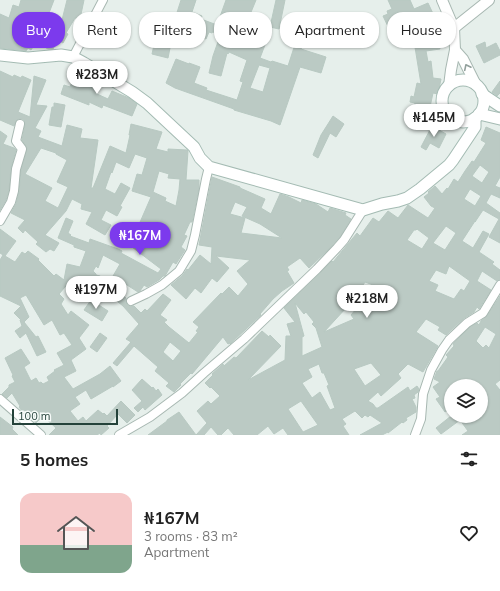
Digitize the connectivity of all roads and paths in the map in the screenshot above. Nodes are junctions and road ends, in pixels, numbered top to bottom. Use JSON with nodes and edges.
{"nodes":[{"id":1,"x":103,"y":0,"type":"edge"},
{"id":2,"x":442,"y":0,"type":"edge"},
{"id":3,"x":489,"y":0,"type":"edge"},
{"id":4,"x":447,"y":12,"type":"edge"},
{"id":5,"x":456,"y":26,"type":"edge"},
{"id":6,"x":455,"y":50,"type":"joint"},
{"id":7,"x":0,"y":55,"type":"edge"},
{"id":8,"x":73,"y":57,"type":"junction"},
{"id":9,"x":449,"y":86,"type":"junction"},
{"id":10,"x":479,"y":90,"type":"junction"},
{"id":11,"x":500,"y":106,"type":"edge"},
{"id":12,"x":477,"y":116,"type":"junction"},
{"id":13,"x":500,"y":119,"type":"edge"},
{"id":14,"x":459,"y":122,"type":"junction"},
{"id":15,"x":20,"y":124,"type":"dead end"},
{"id":16,"x":465,"y":141,"type":"junction"},
{"id":17,"x":209,"y":167,"type":"junction"},
{"id":18,"x":363,"y":210,"type":"junction"},
{"id":19,"x":0,"y":221,"type":"edge"},
{"id":20,"x":500,"y":285,"type":"edge"},
{"id":21,"x":130,"y":301,"type":"dead end"},
{"id":22,"x":0,"y":399,"type":"edge"},
{"id":23,"x":41,"y":435,"type":"edge"},
{"id":24,"x":119,"y":435,"type":"edge"},
{"id":25,"x":415,"y":435,"type":"edge"}],
"edges":[{"from":1,"to":8,"type":"street"},
{"from":2,"to":4,"type":"street"},
{"from":3,"to":5,"type":"street"},
{"from":6,"to":9,"type":"street"},
{"from":10,"to":6,"type":"street","one_way":true},
{"from":7,"to":8,"type":"main road"},
{"from":8,"to":17,"type":"main road"},
{"from":9,"to":10,"type":"main road"},
{"from":9,"to":14,"type":"main road"},
{"from":10,"to":11,"type":"main road"},
{"from":10,"to":12,"type":"main road"},
{"from":12,"to":13,"type":"main road"},
{"from":12,"to":14,"type":"main road"},
{"from":12,"to":16,"type":"main road"},
{"from":14,"to":16,"type":"main road"},
{"from":15,"to":19,"type":"street"},
{"from":16,"to":18,"type":"main road"},
{"from":17,"to":18,"type":"main road"},
{"from":17,"to":21,"type":"street"},
{"from":18,"to":24,"type":"street"},
{"from":20,"to":25,"type":"street"},
{"from":22,"to":23,"type":"street"}]}
